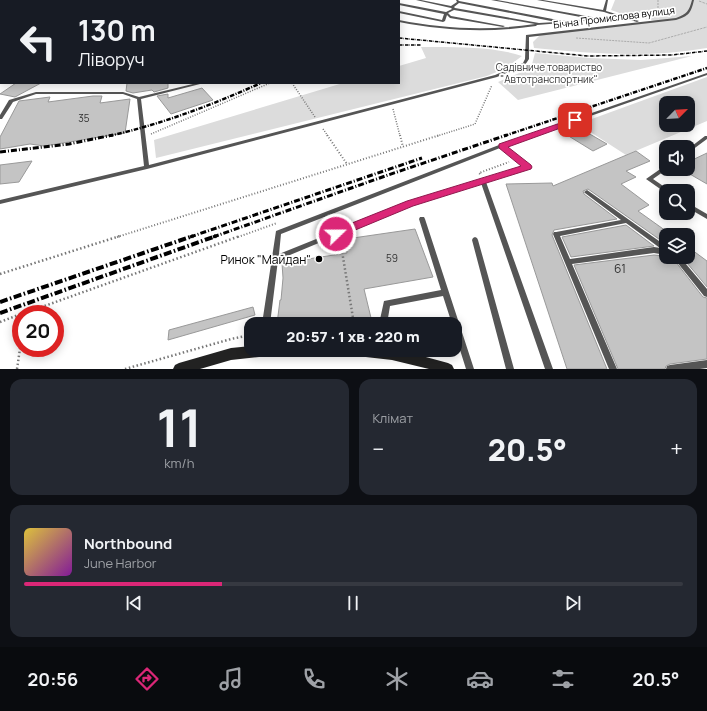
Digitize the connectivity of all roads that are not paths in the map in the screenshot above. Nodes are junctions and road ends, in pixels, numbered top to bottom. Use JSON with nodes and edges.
{"nodes":[{"id":1,"x":417,"y":0,"type":"edge"},
{"id":2,"x":492,"y":0,"type":"edge"},
{"id":3,"x":538,"y":0,"type":"edge"},
{"id":4,"x":608,"y":0,"type":"edge"},
{"id":5,"x":693,"y":0,"type":"edge"},
{"id":6,"x":456,"y":1,"type":"edge"},
{"id":7,"x":400,"y":4,"type":"edge"},
{"id":8,"x":453,"y":8,"type":"junction"},
{"id":9,"x":604,"y":11,"type":"junction"},
{"id":10,"x":400,"y":12,"type":"edge"},
{"id":11,"x":446,"y":13,"type":"junction"},
{"id":12,"x":624,"y":17,"type":"junction"},
{"id":13,"x":598,"y":20,"type":"junction"},
{"id":14,"x":400,"y":21,"type":"edge"},
{"id":15,"x":443,"y":21,"type":"junction"},
{"id":16,"x":567,"y":22,"type":"junction"},
{"id":17,"x":640,"y":22,"type":"junction"},
{"id":18,"x":539,"y":24,"type":"junction"},
{"id":19,"x":516,"y":29,"type":"junction"},
{"id":20,"x":451,"y":30,"type":"junction"},
{"id":21,"x":527,"y":36,"type":"junction"},
{"id":22,"x":707,"y":74,"type":"edge"},
{"id":23,"x":198,"y":84,"type":"edge"},
{"id":24,"x":139,"y":98,"type":"junction"},
{"id":25,"x":0,"y":118,"type":"edge"},
{"id":26,"x":707,"y":137,"type":"edge"},
{"id":27,"x":501,"y":146,"type":"junction"},
{"id":28,"x":695,"y":146,"type":"edge"},
{"id":29,"x":147,"y":167,"type":"junction"},
{"id":30,"x":659,"y":172,"type":"edge"},
{"id":31,"x":483,"y":181,"type":"junction"},
{"id":32,"x":659,"y":186,"type":"edge"},
{"id":33,"x":587,"y":192,"type":"dead end"},
{"id":34,"x":0,"y":202,"type":"edge"},
{"id":35,"x":695,"y":209,"type":"edge"},
{"id":36,"x":707,"y":217,"type":"edge"},
{"id":37,"x":422,"y":219,"type":"dead end"},
{"id":38,"x":627,"y":221,"type":"junction"},
{"id":39,"x":475,"y":240,"type":"dead end"},
{"id":40,"x":659,"y":244,"type":"edge"},
{"id":41,"x":659,"y":251,"type":"edge"},
{"id":42,"x":275,"y":258,"type":"junction"},
{"id":43,"x":568,"y":262,"type":"junction"},
{"id":44,"x":682,"y":264,"type":"edge"},
{"id":45,"x":446,"y":292,"type":"junction"},
{"id":46,"x":707,"y":294,"type":"edge"},
{"id":47,"x":267,"y":317,"type":"edge"},
{"id":48,"x":384,"y":317,"type":"edge"},
{"id":49,"x":244,"y":352,"type":"edge"},
{"id":50,"x":406,"y":357,"type":"edge"},
{"id":51,"x":707,"y":364,"type":"edge"},
{"id":52,"x":179,"y":369,"type":"edge"},
{"id":53,"x":448,"y":369,"type":"edge"},
{"id":54,"x":470,"y":369,"type":"edge"},
{"id":55,"x":510,"y":369,"type":"edge"},
{"id":56,"x":549,"y":369,"type":"edge"},
{"id":57,"x":613,"y":369,"type":"edge"},
{"id":58,"x":670,"y":369,"type":"edge"}],
"edges":[{"from":1,"to":8,"type":"lane"},
{"from":2,"to":13,"type":"lane"},
{"from":3,"to":9,"type":"lane"},
{"from":4,"to":9,"type":"lane"},
{"from":5,"to":17,"type":"lane","name":"Бічна Промислова вулиця"},
{"from":6,"to":8,"type":"lane"},
{"from":6,"to":16,"type":"lane"},
{"from":7,"to":11,"type":"lane"},
{"from":8,"to":11,"type":"lane"},
{"from":8,"to":18,"type":"lane"},
{"from":9,"to":12,"type":"lane"},
{"from":10,"to":15,"type":"lane"},
{"from":11,"to":15,"type":"lane"},
{"from":11,"to":19,"type":"lane"},
{"from":12,"to":13,"type":"lane"},
{"from":12,"to":17,"type":"lane"},
{"from":13,"to":16,"type":"lane"},
{"from":14,"to":20,"type":"lane"},
{"from":15,"to":20,"type":"lane"},
{"from":16,"to":18,"type":"lane"},
{"from":17,"to":21,"type":"lane","name":"Бічна Промислова вулиця"},
{"from":18,"to":19,"type":"lane"},
{"from":19,"to":20,"type":"lane"},
{"from":19,"to":21,"type":"lane"},
{"from":21,"to":29,"type":"lane"},
{"from":22,"to":27,"type":"lane"},
{"from":23,"to":24,"type":"lane"},
{"from":24,"to":25,"type":"lane"},
{"from":24,"to":29,"type":"lane"},
{"from":26,"to":28,"type":"lane"},
{"from":27,"to":31,"type":"lane"},
{"from":27,"to":42,"type":"lane"},
{"from":29,"to":34,"type":"lane"},
{"from":30,"to":32,"type":"lane"},
{"from":31,"to":42,"type":"lane"},
{"from":31,"to":56,"type":"lane"},
{"from":33,"to":38,"type":"lane"},
{"from":35,"to":36,"type":"lane"},
{"from":37,"to":45,"type":"lane"},
{"from":38,"to":40,"type":"lane"},
{"from":38,"to":43,"type":"lane"},
{"from":39,"to":55,"type":"lane"},
{"from":41,"to":43,"type":"lane"},
{"from":42,"to":47,"type":"lane"},
{"from":43,"to":57,"type":"lane"},
{"from":44,"to":46,"type":"lane"},
{"from":45,"to":48,"type":"lane"},
{"from":45,"to":54,"type":"lane"},
{"from":49,"to":52,"type":"street"},
{"from":50,"to":53,"type":"street"},
{"from":51,"to":58,"type":"lane"}]}
